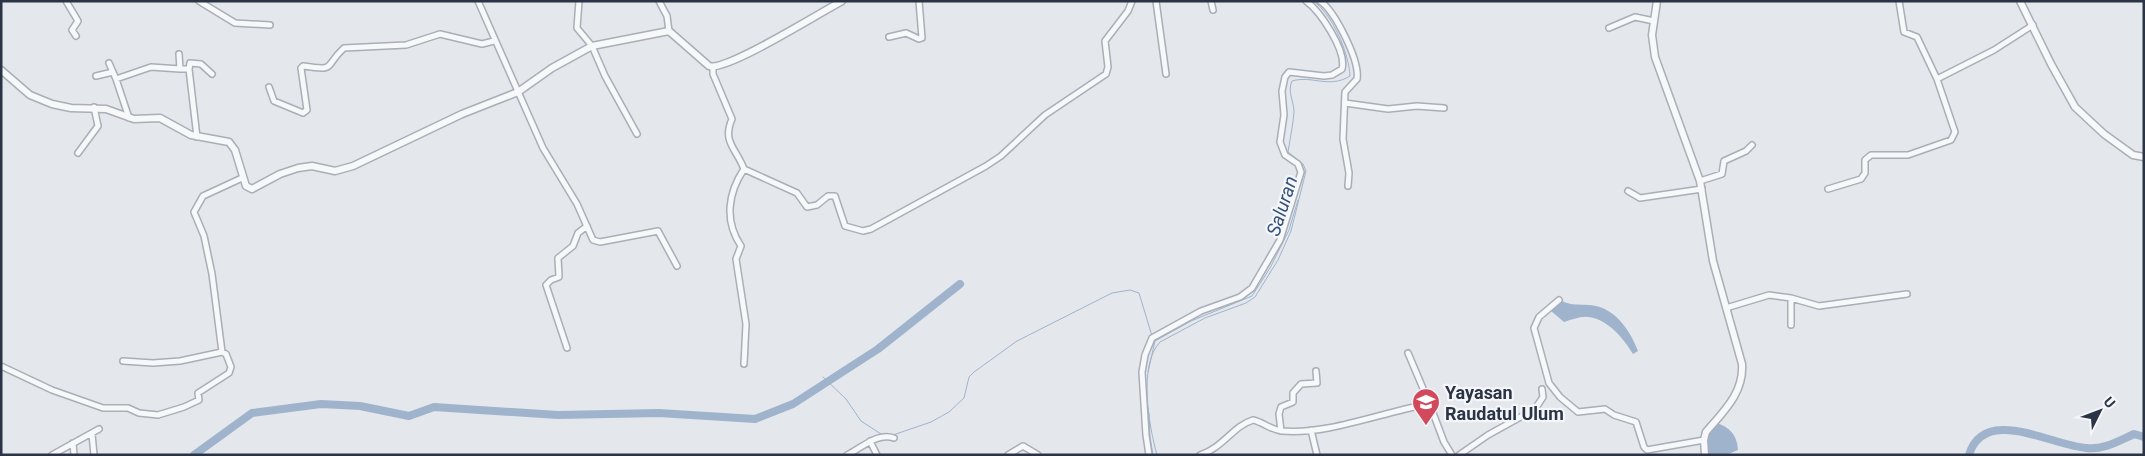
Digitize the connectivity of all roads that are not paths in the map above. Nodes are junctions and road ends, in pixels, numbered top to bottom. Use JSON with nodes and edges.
{"nodes":[{"id":1,"x":66,"y":1,"type":"edge"},
{"id":2,"x":199,"y":1,"type":"edge"},
{"id":3,"x":478,"y":1,"type":"edge"},
{"id":4,"x":579,"y":1,"type":"edge"},
{"id":5,"x":659,"y":1,"type":"edge"},
{"id":6,"x":842,"y":1,"type":"edge"},
{"id":7,"x":919,"y":1,"type":"edge"},
{"id":8,"x":1132,"y":1,"type":"edge"},
{"id":9,"x":1156,"y":1,"type":"edge"},
{"id":10,"x":1211,"y":1,"type":"edge"},
{"id":11,"x":1306,"y":1,"type":"edge"},
{"id":12,"x":1320,"y":1,"type":"edge"},
{"id":13,"x":1657,"y":1,"type":"edge"},
{"id":14,"x":1899,"y":1,"type":"edge"},
{"id":15,"x":2020,"y":1,"type":"edge"},
{"id":16,"x":1212,"y":10,"type":"dead end"},
{"id":17,"x":1654,"y":21,"type":"junction"},
{"id":18,"x":270,"y":25,"type":"dead end"},
{"id":19,"x":2033,"y":25,"type":"junction"},
{"id":20,"x":1609,"y":28,"type":"dead end"},
{"id":21,"x":669,"y":31,"type":"junction"},
{"id":22,"x":76,"y":36,"type":"dead end"},
{"id":23,"x":889,"y":37,"type":"dead end"},
{"id":24,"x":494,"y":41,"type":"junction"},
{"id":25,"x":592,"y":46,"type":"junction"},
{"id":26,"x":179,"y":54,"type":"dead end"},
{"id":27,"x":109,"y":63,"type":"dead end"},
{"id":28,"x":713,"y":68,"type":"junction"},
{"id":29,"x":180,"y":69,"type":"junction"},
{"id":30,"x":189,"y":69,"type":"junction"},
{"id":31,"x":1,"y":70,"type":"edge"},
{"id":32,"x":113,"y":72,"type":"junction"},
{"id":33,"x":212,"y":74,"type":"dead end"},
{"id":34,"x":1166,"y":74,"type":"dead end"},
{"id":35,"x":96,"y":76,"type":"dead end"},
{"id":36,"x":116,"y":79,"type":"junction"},
{"id":37,"x":1937,"y":79,"type":"junction"},
{"id":38,"x":269,"y":87,"type":"dead end"},
{"id":39,"x":518,"y":92,"type":"junction"},
{"id":40,"x":1345,"y":103,"type":"junction"},
{"id":41,"x":94,"y":107,"type":"junction"},
{"id":42,"x":1444,"y":108,"type":"dead end"},
{"id":43,"x":129,"y":118,"type":"junction"},
{"id":44,"x":637,"y":134,"type":"dead end"},
{"id":45,"x":197,"y":137,"type":"junction"},
{"id":46,"x":1752,"y":145,"type":"dead end"},
{"id":47,"x":78,"y":153,"type":"dead end"},
{"id":48,"x":2144,"y":157,"type":"edge"},
{"id":49,"x":744,"y":169,"type":"junction"},
{"id":50,"x":242,"y":178,"type":"junction"},
{"id":51,"x":1700,"y":181,"type":"junction"},
{"id":52,"x":1348,"y":186,"type":"dead end"},
{"id":53,"x":1702,"y":189,"type":"junction"},
{"id":54,"x":1828,"y":189,"type":"dead end"},
{"id":55,"x":1628,"y":191,"type":"dead end"},
{"id":56,"x":587,"y":226,"type":"junction"},
{"id":57,"x":677,"y":266,"type":"dead end"},
{"id":58,"x":1907,"y":294,"type":"dead end"},
{"id":59,"x":1791,"y":298,"type":"junction"},
{"id":60,"x":1559,"y":300,"type":"dead end"},
{"id":61,"x":1726,"y":308,"type":"junction"},
{"id":62,"x":1791,"y":325,"type":"dead end"},
{"id":63,"x":567,"y":348,"type":"dead end"},
{"id":64,"x":222,"y":352,"type":"junction"},
{"id":65,"x":1408,"y":353,"type":"dead end"},
{"id":66,"x":123,"y":361,"type":"dead end"},
{"id":67,"x":744,"y":364,"type":"dead end"},
{"id":68,"x":1,"y":366,"type":"edge"},
{"id":69,"x":1316,"y":371,"type":"dead end"},
{"id":70,"x":1542,"y":389,"type":"dead end"},
{"id":71,"x":1430,"y":405,"type":"junction"},
{"id":72,"x":99,"y":429,"type":"dead end"},
{"id":73,"x":1311,"y":430,"type":"junction"},
{"id":74,"x":1280,"y":431,"type":"junction"},
{"id":75,"x":92,"y":434,"type":"junction"},
{"id":76,"x":894,"y":438,"type":"dead end"},
{"id":77,"x":1704,"y":440,"type":"junction"},
{"id":78,"x":870,"y":441,"type":"junction"},
{"id":79,"x":73,"y":443,"type":"junction"},
{"id":80,"x":53,"y":455,"type":"edge"},
{"id":81,"x":74,"y":455,"type":"edge"},
{"id":82,"x":94,"y":455,"type":"edge"},
{"id":83,"x":847,"y":455,"type":"edge"},
{"id":84,"x":877,"y":455,"type":"edge"},
{"id":85,"x":1008,"y":455,"type":"edge"},
{"id":86,"x":1038,"y":455,"type":"edge"},
{"id":87,"x":1149,"y":455,"type":"edge"},
{"id":88,"x":1200,"y":455,"type":"edge"},
{"id":89,"x":1317,"y":455,"type":"edge"},
{"id":90,"x":1452,"y":455,"type":"edge"},
{"id":91,"x":1459,"y":455,"type":"edge"},
{"id":92,"x":1705,"y":455,"type":"edge"}],
"edges":[{"from":1,"to":22,"type":"street"},
{"from":2,"to":18,"type":"street"},
{"from":3,"to":24,"type":"street"},
{"from":4,"to":25,"type":"street"},
{"from":5,"to":21,"type":"street"},
{"from":6,"to":28,"type":"street"},
{"from":7,"to":23,"type":"street"},
{"from":8,"to":49,"type":"street"},
{"from":9,"to":34,"type":"street"},
{"from":10,"to":16,"type":"street"},
{"from":11,"to":87,"type":"street"},
{"from":12,"to":40,"type":"street"},
{"from":13,"to":17,"type":"street"},
{"from":14,"to":37,"type":"street"},
{"from":15,"to":19,"type":"street"},
{"from":17,"to":20,"type":"street"},
{"from":17,"to":51,"type":"street"},
{"from":19,"to":37,"type":"street"},
{"from":19,"to":48,"type":"street"},
{"from":21,"to":25,"type":"street"},
{"from":21,"to":28,"type":"street"},
{"from":24,"to":38,"type":"street"},
{"from":24,"to":39,"type":"street"},
{"from":25,"to":39,"type":"street"},
{"from":25,"to":44,"type":"street"},
{"from":26,"to":29,"type":"street"},
{"from":27,"to":32,"type":"street"},
{"from":28,"to":49,"type":"street"},
{"from":29,"to":30,"type":"street"},
{"from":29,"to":36,"type":"street"},
{"from":30,"to":33,"type":"street"},
{"from":30,"to":45,"type":"street"},
{"from":31,"to":41,"type":"street"},
{"from":32,"to":35,"type":"street"},
{"from":32,"to":36,"type":"street"},
{"from":36,"to":43,"type":"street"},
{"from":37,"to":54,"type":"street"},
{"from":39,"to":50,"type":"street"},
{"from":39,"to":56,"type":"street"},
{"from":40,"to":42,"type":"street"},
{"from":40,"to":52,"type":"street"},
{"from":41,"to":43,"type":"street"},
{"from":41,"to":47,"type":"street"},
{"from":43,"to":45,"type":"street"},
{"from":45,"to":50,"type":"street"},
{"from":46,"to":51,"type":"street"},
{"from":49,"to":67,"type":"street"},
{"from":50,"to":64,"type":"street"},
{"from":51,"to":53,"type":"street"},
{"from":53,"to":55,"type":"street"},
{"from":53,"to":61,"type":"street"},
{"from":56,"to":57,"type":"street"},
{"from":56,"to":63,"type":"street"},
{"from":58,"to":59,"type":"street"},
{"from":59,"to":61,"type":"street"},
{"from":59,"to":62,"type":"street"},
{"from":60,"to":77,"type":"street"},
{"from":61,"to":77,"type":"street"},
{"from":64,"to":66,"type":"street"},
{"from":64,"to":68,"type":"street"},
{"from":65,"to":71,"type":"street"},
{"from":69,"to":74,"type":"street"},
{"from":70,"to":91,"type":"street"},
{"from":71,"to":73,"type":"street"},
{"from":71,"to":90,"type":"street"},
{"from":72,"to":75,"type":"street"},
{"from":73,"to":74,"type":"street"},
{"from":73,"to":89,"type":"street"},
{"from":74,"to":88,"type":"street"},
{"from":75,"to":79,"type":"street"},
{"from":75,"to":82,"type":"street"},
{"from":76,"to":78,"type":"street"},
{"from":77,"to":92,"type":"street"},
{"from":78,"to":83,"type":"street"},
{"from":78,"to":84,"type":"street"},
{"from":79,"to":80,"type":"street"},
{"from":79,"to":81,"type":"street"},
{"from":85,"to":86,"type":"street"}]}
